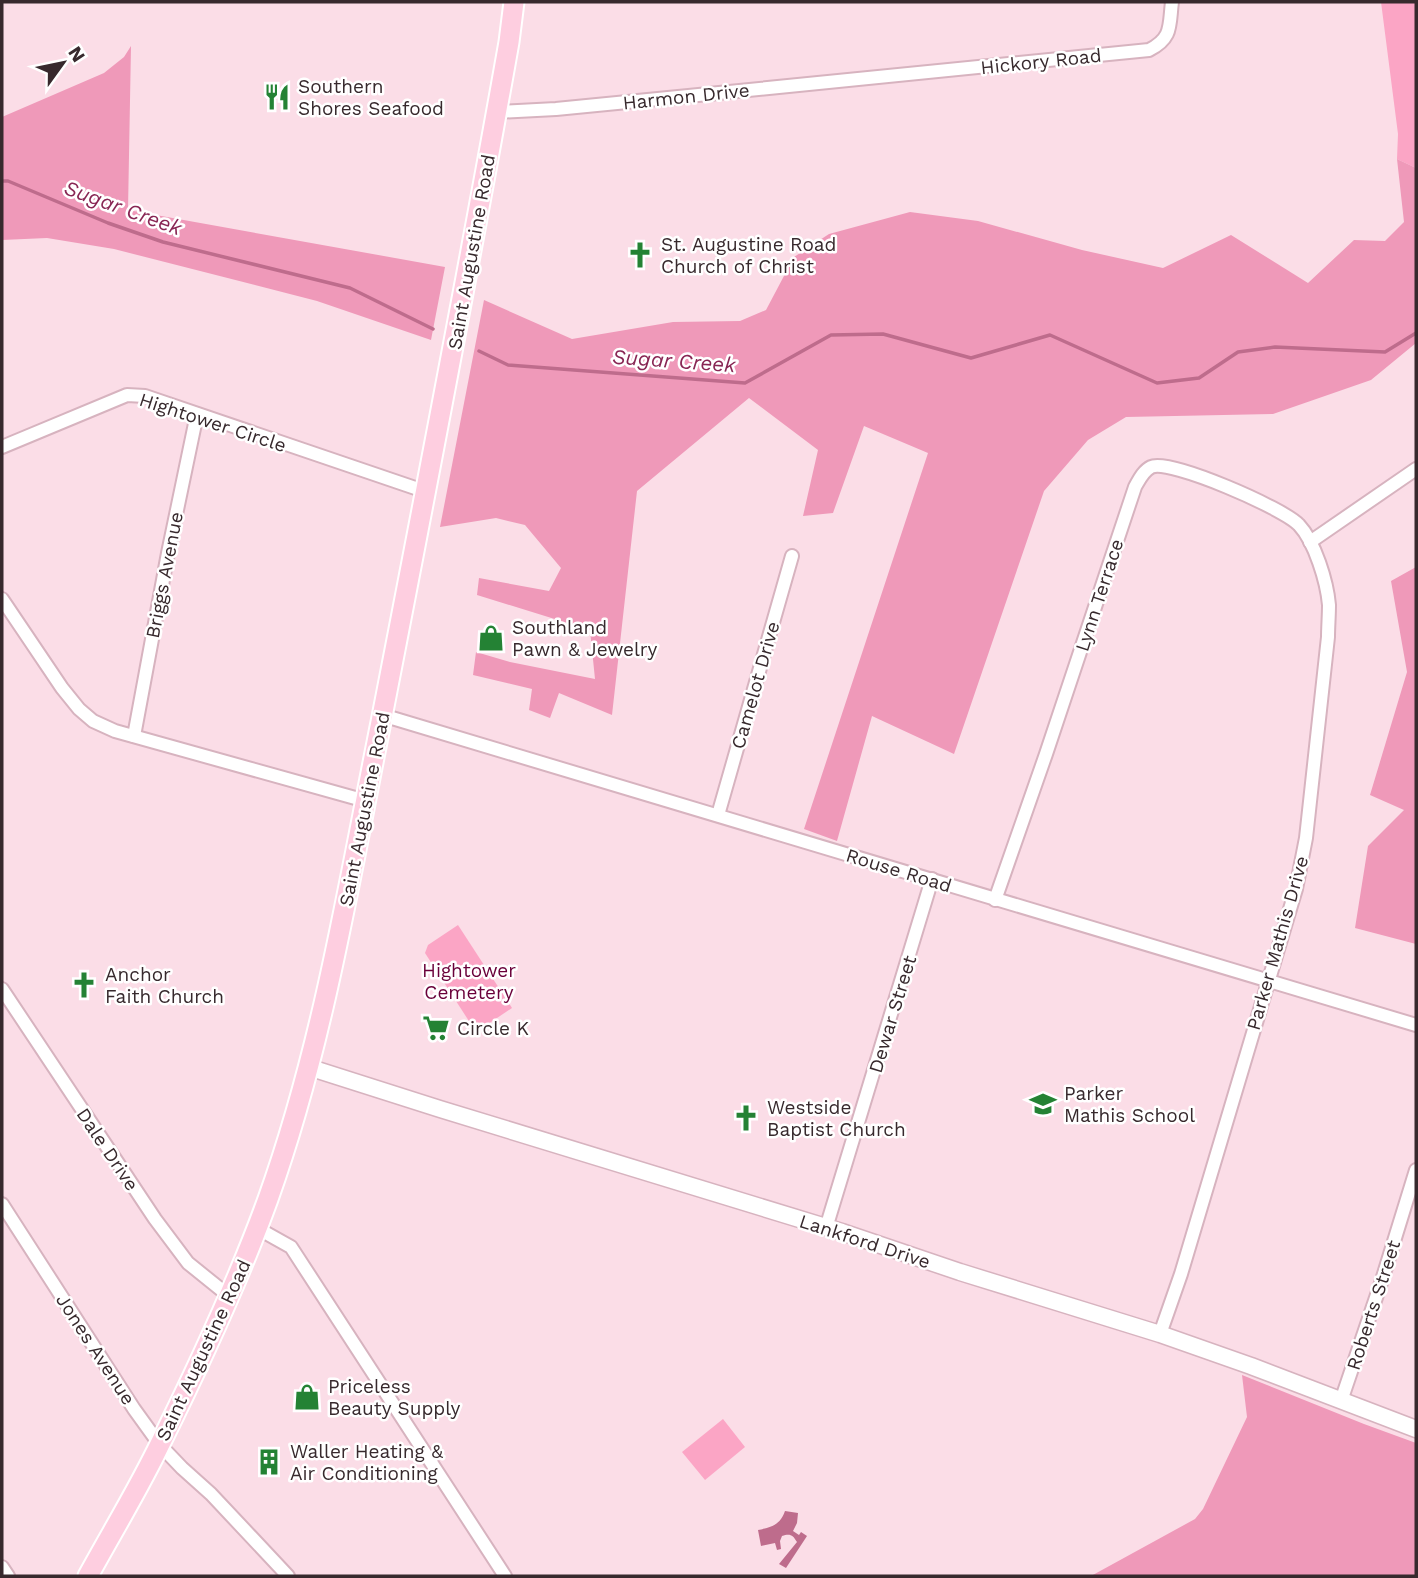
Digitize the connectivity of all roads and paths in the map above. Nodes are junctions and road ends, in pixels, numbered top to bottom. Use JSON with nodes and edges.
{"nodes":[{"id":1,"x":514,"y":2,"type":"edge"},
{"id":2,"x":1172,"y":2,"type":"edge"},
{"id":3,"x":876,"y":77,"type":"joint"},
{"id":4,"x":496,"y":112,"type":"junction"},
{"id":5,"x":197,"y":414,"type":"junction"},
{"id":6,"x":2,"y":447,"type":"edge"},
{"id":7,"x":1416,"y":469,"type":"edge"},
{"id":8,"x":427,"y":492,"type":"junction"},
{"id":9,"x":1310,"y":542,"type":"junction"},
{"id":10,"x":792,"y":556,"type":"dead end"},
{"id":11,"x":2,"y":599,"type":"edge"},
{"id":12,"x":382,"y":715,"type":"junction"},
{"id":13,"x":134,"y":736,"type":"junction"},
{"id":14,"x":366,"y":801,"type":"junction"},
{"id":15,"x":718,"y":815,"type":"junction"},
{"id":16,"x":932,"y":879,"type":"junction"},
{"id":17,"x":995,"y":900,"type":"junction"},
{"id":18,"x":1268,"y":981,"type":"junction"},
{"id":19,"x":2,"y":989,"type":"edge"},
{"id":20,"x":1416,"y":1025,"type":"edge"},
{"id":21,"x":308,"y":1067,"type":"junction"},
{"id":22,"x":1416,"y":1170,"type":"edge"},
{"id":23,"x":2,"y":1204,"type":"edge"},
{"id":24,"x":257,"y":1228,"type":"junction"},
{"id":25,"x":826,"y":1228,"type":"junction"},
{"id":26,"x":229,"y":1296,"type":"junction"},
{"id":27,"x":1160,"y":1334,"type":"junction"},
{"id":28,"x":1341,"y":1401,"type":"junction"},
{"id":29,"x":1416,"y":1429,"type":"edge"},
{"id":30,"x":160,"y":1445,"type":"junction"},
{"id":31,"x":2,"y":1567,"type":"edge"},
{"id":32,"x":8,"y":1576,"type":"edge"},
{"id":33,"x":88,"y":1576,"type":"edge"},
{"id":34,"x":288,"y":1576,"type":"edge"},
{"id":35,"x":505,"y":1576,"type":"edge"}],
"edges":[{"from":1,"to":4,"type":"main road","name":"Saint Augustine Road"},
{"from":2,"to":3,"type":"street","name":"Hickory Road"},
{"from":3,"to":4,"type":"street","name":"Harmon Drive"},
{"from":4,"to":8,"type":"main road","name":"Saint Augustine Road"},
{"from":5,"to":6,"type":"street","name":"Hightower Circle"},
{"from":5,"to":8,"type":"street","name":"Hightower Circle"},
{"from":5,"to":13,"type":"street","name":"Briggs Avenue"},
{"from":7,"to":9,"type":"street"},
{"from":8,"to":12,"type":"main road","name":"Saint Augustine Road"},
{"from":9,"to":17,"type":"street","name":"Lynn Terrace"},
{"from":9,"to":18,"type":"street","name":"Parker Mathis Drive"},
{"from":10,"to":15,"type":"street","name":"Camelot Drive"},
{"from":11,"to":13,"type":"street"},
{"from":12,"to":14,"type":"main road","name":"Saint Augustine Road"},
{"from":12,"to":15,"type":"street","name":"Rouse Road"},
{"from":13,"to":14,"type":"street"},
{"from":14,"to":21,"type":"main road","name":"Saint Augustine Road"},
{"from":15,"to":16,"type":"street","name":"Rouse Road"},
{"from":16,"to":17,"type":"street","name":"Rouse Road"},
{"from":16,"to":25,"type":"street","name":"Dewar Street"},
{"from":17,"to":18,"type":"street","name":"Rouse Road"},
{"from":18,"to":20,"type":"street","name":"Rouse Road"},
{"from":18,"to":27,"type":"street","name":"Parker Mathis Drive"},
{"from":19,"to":26,"type":"street","name":"Dale Drive"},
{"from":21,"to":24,"type":"main road","name":"Saint Augustine Road"},
{"from":21,"to":25,"type":"main road","name":"Lankford Drive"},
{"from":22,"to":28,"type":"street","name":"Roberts Street"},
{"from":23,"to":30,"type":"street","name":"Jones Avenue"},
{"from":24,"to":26,"type":"main road","name":"Saint Augustine Road"},
{"from":24,"to":35,"type":"street"},
{"from":25,"to":27,"type":"main road","name":"Lankford Drive"},
{"from":26,"to":30,"type":"main road","name":"Saint Augustine Road"},
{"from":27,"to":28,"type":"main road","name":"Lankford Drive"},
{"from":28,"to":29,"type":"main road","name":"Lankford Drive"},
{"from":30,"to":33,"type":"main road","name":"Saint Augustine Road"},
{"from":30,"to":34,"type":"street","name":"Jones Avenue"},
{"from":31,"to":32,"type":"street"}]}
